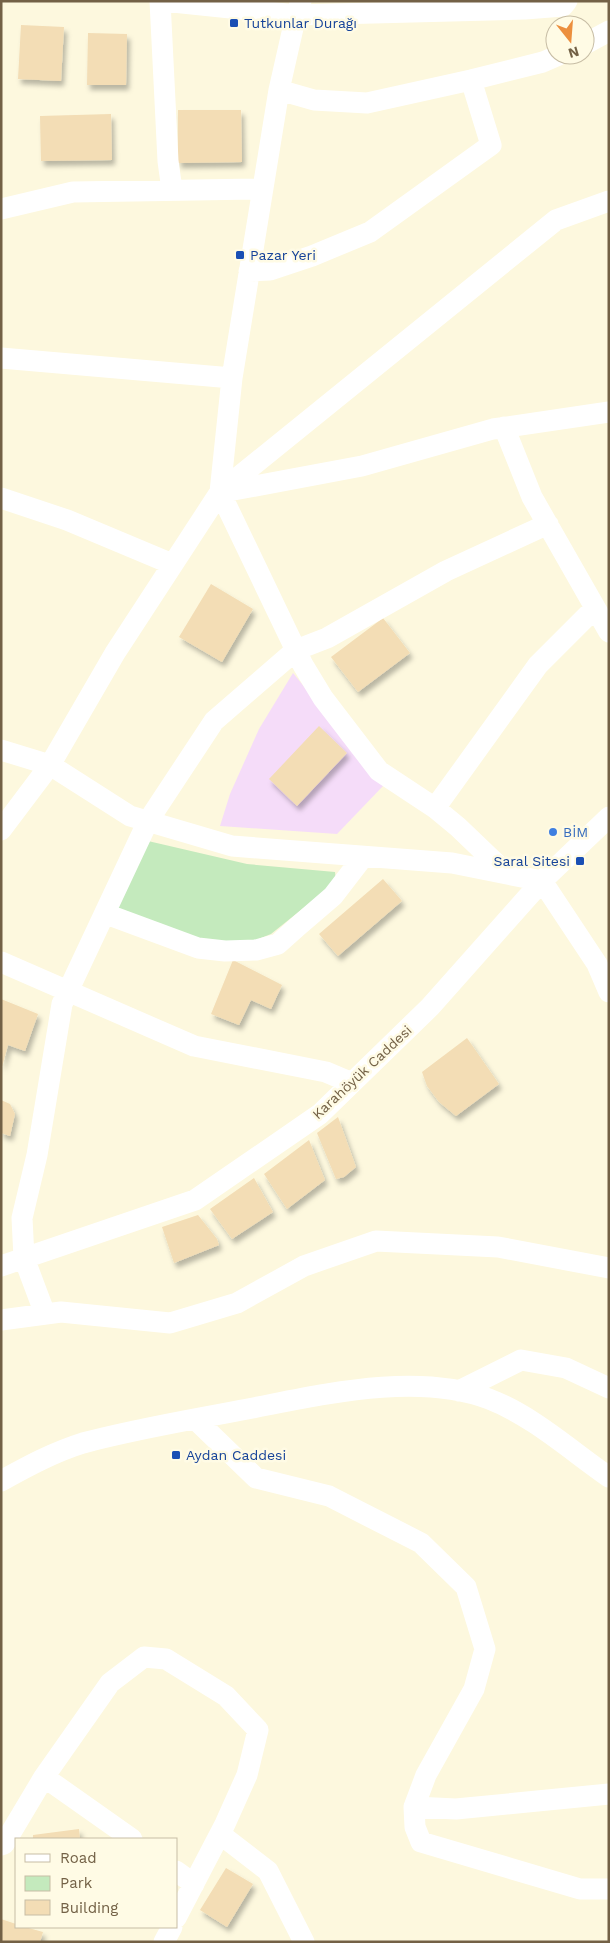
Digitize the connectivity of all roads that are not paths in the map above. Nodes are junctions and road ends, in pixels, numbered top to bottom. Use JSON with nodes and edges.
{"nodes":[{"id":1,"x":160,"y":1,"type":"edge"},
{"id":2,"x":164,"y":1,"type":"edge"},
{"id":3,"x":567,"y":1,"type":"edge"},
{"id":4,"x":299,"y":8,"type":"edge"},
{"id":5,"x":609,"y":31,"type":"edge"},
{"id":6,"x":595,"y":39,"type":"edge"},
{"id":7,"x":545,"y":61,"type":"edge"},
{"id":8,"x":471,"y":80,"type":"junction"},
{"id":9,"x":279,"y":90,"type":"junction"},
{"id":10,"x":263,"y":189,"type":"junction"},
{"id":11,"x":172,"y":190,"type":"junction"},
{"id":12,"x":609,"y":201,"type":"edge"},
{"id":13,"x":1,"y":209,"type":"edge"},
{"id":14,"x":250,"y":271,"type":"junction"},
{"id":15,"x":1,"y":358,"type":"edge"},
{"id":16,"x":232,"y":378,"type":"junction"},
{"id":17,"x":609,"y":412,"type":"edge"},
{"id":18,"x":504,"y":427,"type":"junction"},
{"id":19,"x":220,"y":492,"type":"junction"},
{"id":20,"x":1,"y":498,"type":"edge"},
{"id":21,"x":548,"y":524,"type":"junction"},
{"id":22,"x":172,"y":564,"type":"junction"},
{"id":23,"x":604,"y":621,"type":"edge"},
{"id":24,"x":296,"y":650,"type":"junction"},
{"id":25,"x":1,"y":750,"type":"edge"},
{"id":26,"x":50,"y":765,"type":"junction"},
{"id":27,"x":436,"y":808,"type":"junction"},
{"id":28,"x":609,"y":817,"type":"edge"},
{"id":29,"x":148,"y":821,"type":"junction"},
{"id":30,"x":1,"y":830,"type":"edge"},
{"id":31,"x":363,"y":856,"type":"junction"},
{"id":32,"x":506,"y":873,"type":"junction"},
{"id":33,"x":542,"y":881,"type":"junction"},
{"id":34,"x":106,"y":914,"type":"junction"},
{"id":35,"x":1,"y":962,"type":"edge"},
{"id":36,"x":68,"y":992,"type":"junction"},
{"id":37,"x":609,"y":992,"type":"edge"},
{"id":38,"x":352,"y":1083,"type":"junction"},
{"id":39,"x":24,"y":1258,"type":"junction"},
{"id":40,"x":1,"y":1266,"type":"edge"},
{"id":41,"x":609,"y":1268,"type":"edge"},
{"id":42,"x":46,"y":1314,"type":"junction"},
{"id":43,"x":1,"y":1320,"type":"edge"},
{"id":44,"x":609,"y":1388,"type":"edge"},
{"id":45,"x":459,"y":1391,"type":"junction"},
{"id":46,"x":195,"y":1419,"type":"junction"},
{"id":47,"x":609,"y":1477,"type":"edge"},
{"id":48,"x":1,"y":1481,"type":"edge"},
{"id":49,"x":44,"y":1777,"type":"junction"},
{"id":50,"x":609,"y":1794,"type":"edge"},
{"id":51,"x":414,"y":1807,"type":"junction"},
{"id":52,"x":220,"y":1834,"type":"junction"},
{"id":53,"x":131,"y":1838,"type":"edge"},
{"id":54,"x":1,"y":1845,"type":"edge"},
{"id":55,"x":178,"y":1872,"type":"edge"},
{"id":56,"x":194,"y":1884,"type":"junction"},
{"id":57,"x":609,"y":1889,"type":"edge"},
{"id":58,"x":178,"y":1914,"type":"edge"},
{"id":59,"x":171,"y":1928,"type":"edge"},
{"id":60,"x":164,"y":1942,"type":"edge"},
{"id":61,"x":304,"y":1942,"type":"edge"}],
"edges":[{"from":1,"to":11,"type":"street"},
{"from":2,"to":4,"type":"street"},
{"from":3,"to":4,"type":"street"},
{"from":4,"to":9,"type":"street"},
{"from":5,"to":6,"type":"street"},
{"from":7,"to":8,"type":"street"},
{"from":8,"to":9,"type":"street"},
{"from":8,"to":14,"type":"street"},
{"from":9,"to":10,"type":"street"},
{"from":10,"to":11,"type":"street"},
{"from":10,"to":14,"type":"street"},
{"from":11,"to":13,"type":"street"},
{"from":12,"to":19,"type":"street"},
{"from":14,"to":16,"type":"street"},
{"from":15,"to":16,"type":"street"},
{"from":16,"to":19,"type":"street"},
{"from":17,"to":18,"type":"street"},
{"from":18,"to":19,"type":"street"},
{"from":18,"to":21,"type":"street"},
{"from":19,"to":22,"type":"street"},
{"from":19,"to":24,"type":"street"},
{"from":20,"to":22,"type":"street"},
{"from":21,"to":23,"type":"street"},
{"from":21,"to":24,"type":"street"},
{"from":22,"to":26,"type":"street"},
{"from":23,"to":27,"type":"street"},
{"from":24,"to":27,"type":"street"},
{"from":24,"to":29,"type":"street"},
{"from":25,"to":26,"type":"street"},
{"from":26,"to":29,"type":"street"},
{"from":26,"to":30,"type":"street"},
{"from":27,"to":32,"type":"street"},
{"from":28,"to":33,"type":"street","name":"Karahöyük Caddesi"},
{"from":29,"to":31,"type":"street"},
{"from":29,"to":34,"type":"street"},
{"from":31,"to":32,"type":"street"},
{"from":31,"to":34,"type":"street"},
{"from":32,"to":33,"type":"street"},
{"from":33,"to":37,"type":"street"},
{"from":33,"to":38,"type":"street","name":"Karahöyük Caddesi"},
{"from":34,"to":36,"type":"street"},
{"from":35,"to":36,"type":"street"},
{"from":36,"to":38,"type":"street"},
{"from":36,"to":39,"type":"street"},
{"from":38,"to":39,"type":"street","name":"Karahöyük Caddesi"},
{"from":39,"to":40,"type":"street","name":"Karahöyük Caddesi"},
{"from":39,"to":42,"type":"street"},
{"from":41,"to":42,"type":"street"},
{"from":42,"to":43,"type":"street"},
{"from":44,"to":45,"type":"street"},
{"from":45,"to":46,"type":"street"},
{"from":45,"to":47,"type":"street"},
{"from":46,"to":48,"type":"street"},
{"from":46,"to":51,"type":"street"},
{"from":49,"to":52,"type":"street"},
{"from":49,"to":53,"type":"street"},
{"from":49,"to":54,"type":"street"},
{"from":50,"to":51,"type":"street"},
{"from":51,"to":57,"type":"street"},
{"from":52,"to":56,"type":"street"},
{"from":52,"to":61,"type":"street"},
{"from":55,"to":56,"type":"street"},
{"from":56,"to":58,"type":"street"},
{"from":59,"to":60,"type":"street"}]}
